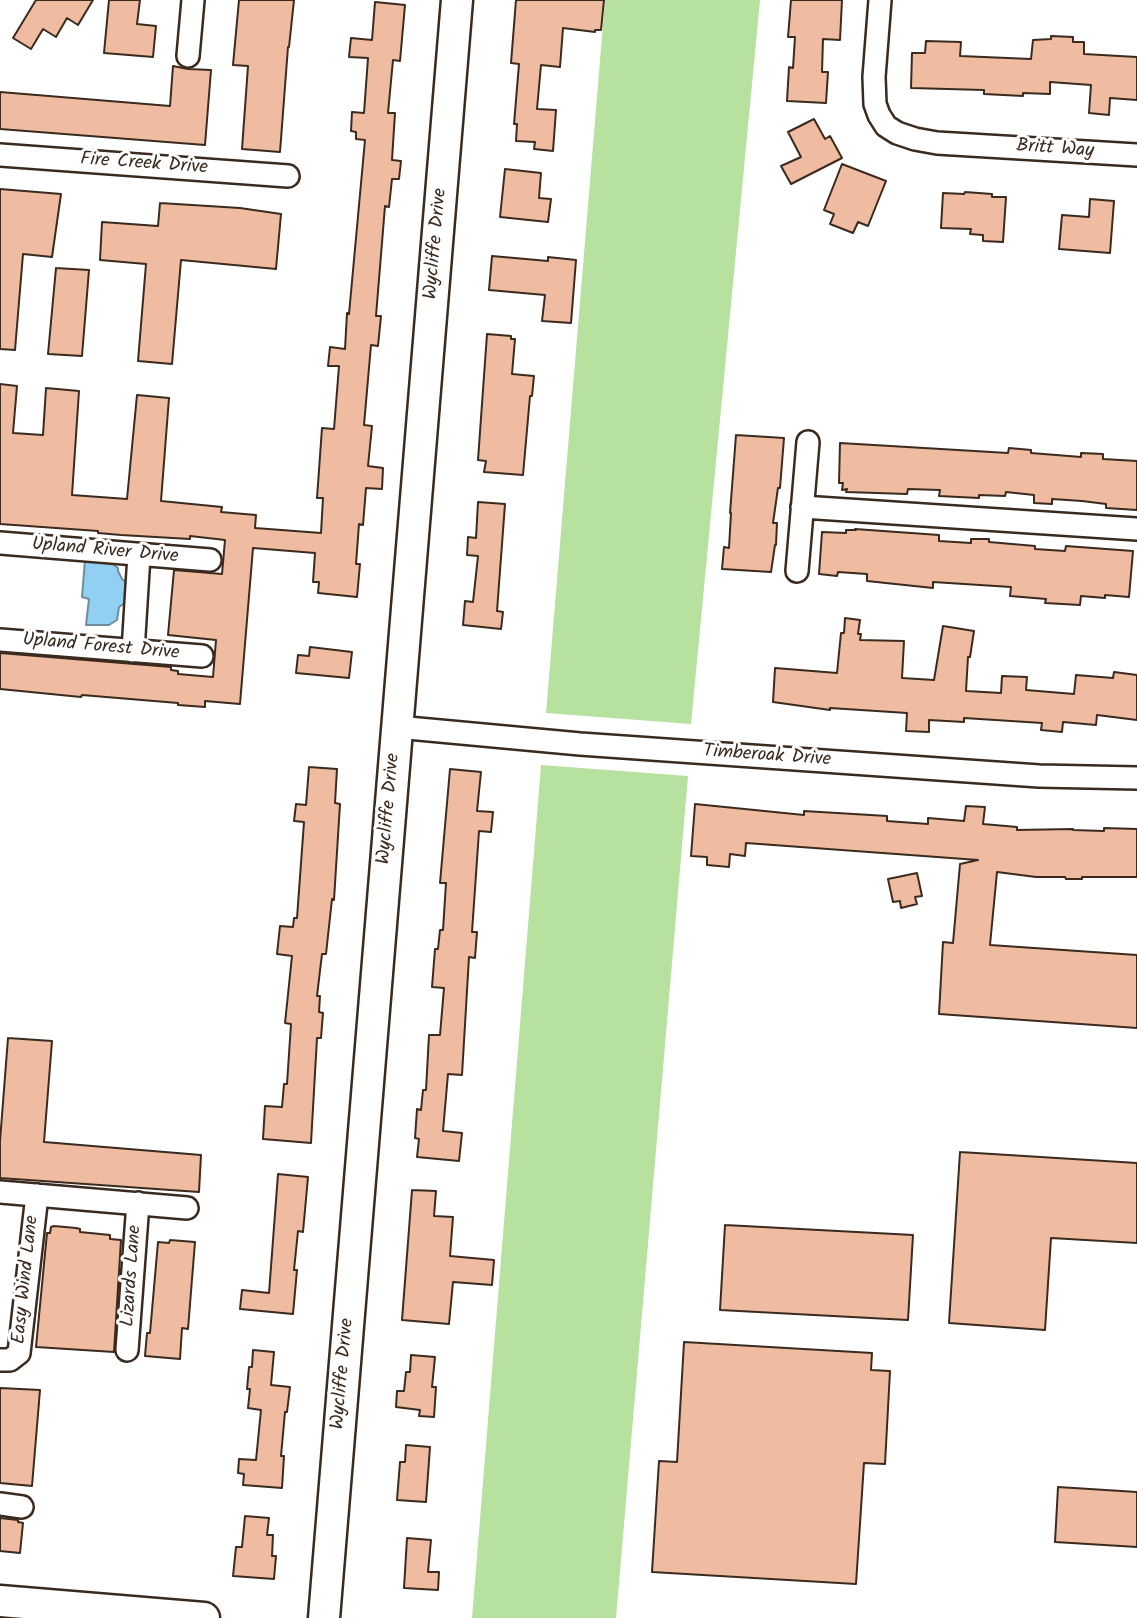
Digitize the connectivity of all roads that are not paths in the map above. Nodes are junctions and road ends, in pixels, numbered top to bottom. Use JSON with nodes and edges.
{"nodes":[{"id":1,"x":193,"y":0,"type":"edge"},
{"id":2,"x":457,"y":0,"type":"edge"},
{"id":3,"x":880,"y":0,"type":"edge"},
{"id":4,"x":188,"y":56,"type":"dead end"},
{"id":5,"x":0,"y":155,"type":"edge"},
{"id":6,"x":1137,"y":155,"type":"edge"},
{"id":7,"x":288,"y":176,"type":"dead end"},
{"id":8,"x":808,"y":442,"type":"dead end"},
{"id":9,"x":802,"y":507,"type":"junction"},
{"id":10,"x":1137,"y":529,"type":"edge"},
{"id":11,"x":0,"y":543,"type":"edge"},
{"id":12,"x":139,"y":555,"type":"junction"},
{"id":13,"x":210,"y":561,"type":"dead end"},
{"id":14,"x":797,"y":571,"type":"dead end"},
{"id":15,"x":0,"y":640,"type":"edge"},
{"id":16,"x":133,"y":650,"type":"junction"},
{"id":17,"x":202,"y":656,"type":"dead end"},
{"id":18,"x":397,"y":727,"type":"junction"},
{"id":19,"x":1137,"y":778,"type":"edge"},
{"id":20,"x":0,"y":1192,"type":"edge"},
{"id":21,"x":37,"y":1195,"type":"junction"},
{"id":22,"x":138,"y":1203,"type":"junction"},
{"id":23,"x":187,"y":1208,"type":"dead end"},
{"id":24,"x":127,"y":1350,"type":"dead end"},
{"id":25,"x":5,"y":1360,"type":"edge"},
{"id":26,"x":0,"y":1504,"type":"edge"},
{"id":27,"x":22,"y":1507,"type":"dead end"},
{"id":28,"x":0,"y":1601,"type":"edge"},
{"id":29,"x":204,"y":1618,"type":"edge"},
{"id":30,"x":324,"y":1618,"type":"edge"}],
"edges":[{"from":1,"to":4,"type":"street"},
{"from":2,"to":18,"type":"street","name":"Wycliffe Drive"},
{"from":3,"to":6,"type":"street","name":"Britt Way"},
{"from":5,"to":7,"type":"street","name":"Fire Creek Drive"},
{"from":8,"to":9,"type":"street"},
{"from":9,"to":10,"type":"street"},
{"from":9,"to":14,"type":"street"},
{"from":11,"to":12,"type":"street","name":"Upland River Drive"},
{"from":12,"to":13,"type":"street","name":"Upland River Drive"},
{"from":12,"to":16,"type":"street"},
{"from":15,"to":16,"type":"street","name":"Upland Forest Drive"},
{"from":16,"to":17,"type":"street","name":"Upland Forest Drive"},
{"from":18,"to":19,"type":"street","name":"Timberoak Drive"},
{"from":18,"to":30,"type":"street","name":"Wycliffe Drive"},
{"from":20,"to":21,"type":"street"},
{"from":21,"to":22,"type":"street"},
{"from":21,"to":25,"type":"street","name":"Easy Wind Lane"},
{"from":22,"to":23,"type":"street"},
{"from":22,"to":24,"type":"street","name":"Lizards Lane"},
{"from":26,"to":27,"type":"street"},
{"from":28,"to":29,"type":"street"}]}
